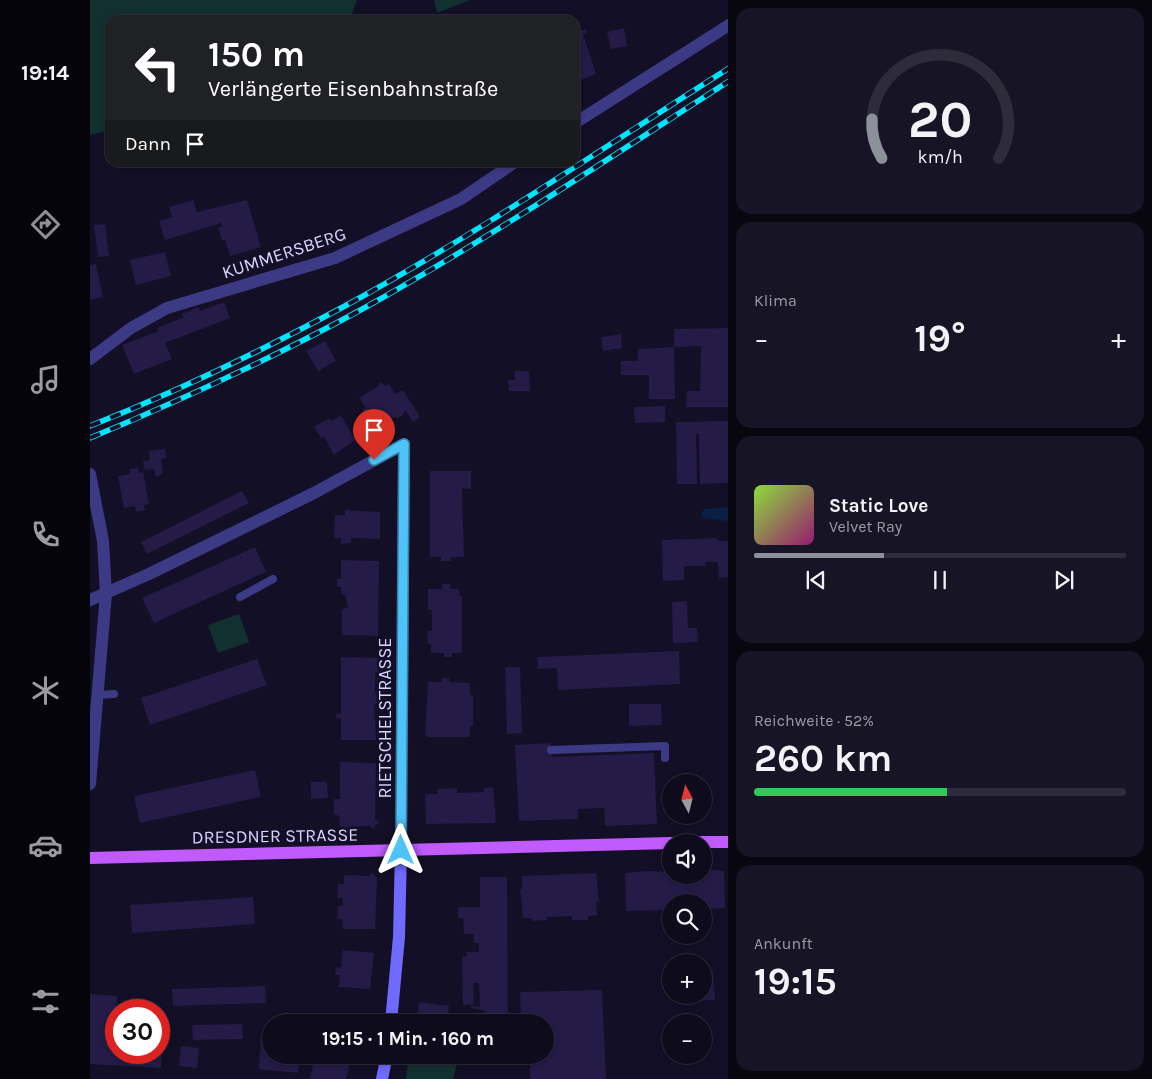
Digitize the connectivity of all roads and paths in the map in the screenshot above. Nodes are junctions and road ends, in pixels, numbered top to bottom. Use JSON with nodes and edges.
{"nodes":[{"id":1,"x":728,"y":26,"type":"edge"},
{"id":2,"x":580,"y":120,"type":"edge"},
{"id":3,"x":508,"y":167,"type":"edge"},
{"id":4,"x":90,"y":359,"type":"edge"},
{"id":5,"x":90,"y":474,"type":"edge"},
{"id":6,"x":273,"y":579,"type":"dead end"},
{"id":7,"x":106,"y":594,"type":"junction"},
{"id":8,"x":240,"y":597,"type":"dead end"},
{"id":9,"x":90,"y":600,"type":"edge"},
{"id":10,"x":114,"y":694,"type":"dead end"},
{"id":11,"x":98,"y":695,"type":"junction"},
{"id":12,"x":552,"y":750,"type":"dead end"},
{"id":13,"x":665,"y":758,"type":"dead end"},
{"id":14,"x":90,"y":784,"type":"edge"},
{"id":15,"x":712,"y":842,"type":"edge"},
{"id":16,"x":728,"y":842,"type":"edge"},
{"id":17,"x":662,"y":843,"type":"edge"},
{"id":18,"x":401,"y":850,"type":"junction"},
{"id":19,"x":90,"y":858,"type":"edge"},
{"id":20,"x":392,"y":1014,"type":"edge"},
{"id":21,"x":385,"y":1064,"type":"edge"},
{"id":22,"x":382,"y":1079,"type":"edge"}],
"edges":[{"from":1,"to":2,"type":"street"},
{"from":3,"to":4,"type":"street","name":"KUMMERSBERG"},
{"from":5,"to":7,"type":"street"},
{"from":6,"to":8,"type":"lane"},
{"from":7,"to":9,"type":"street"},
{"from":7,"to":11,"type":"street"},
{"from":7,"to":18,"type":"street","name":"RIETSCHELSTRASSE"},
{"from":10,"to":11,"type":"lane"},
{"from":11,"to":14,"type":"street"},
{"from":12,"to":13,"type":"lane"},
{"from":15,"to":16,"type":"main road"},
{"from":17,"to":18,"type":"main road","name":"DRESDNER STRASSE"},
{"from":18,"to":19,"type":"main road","name":"DRESDNER STRASSE"},
{"from":18,"to":20,"type":"main road","name":"RIETSCHELSTRASSE"},
{"from":21,"to":22,"type":"main road"}]}
